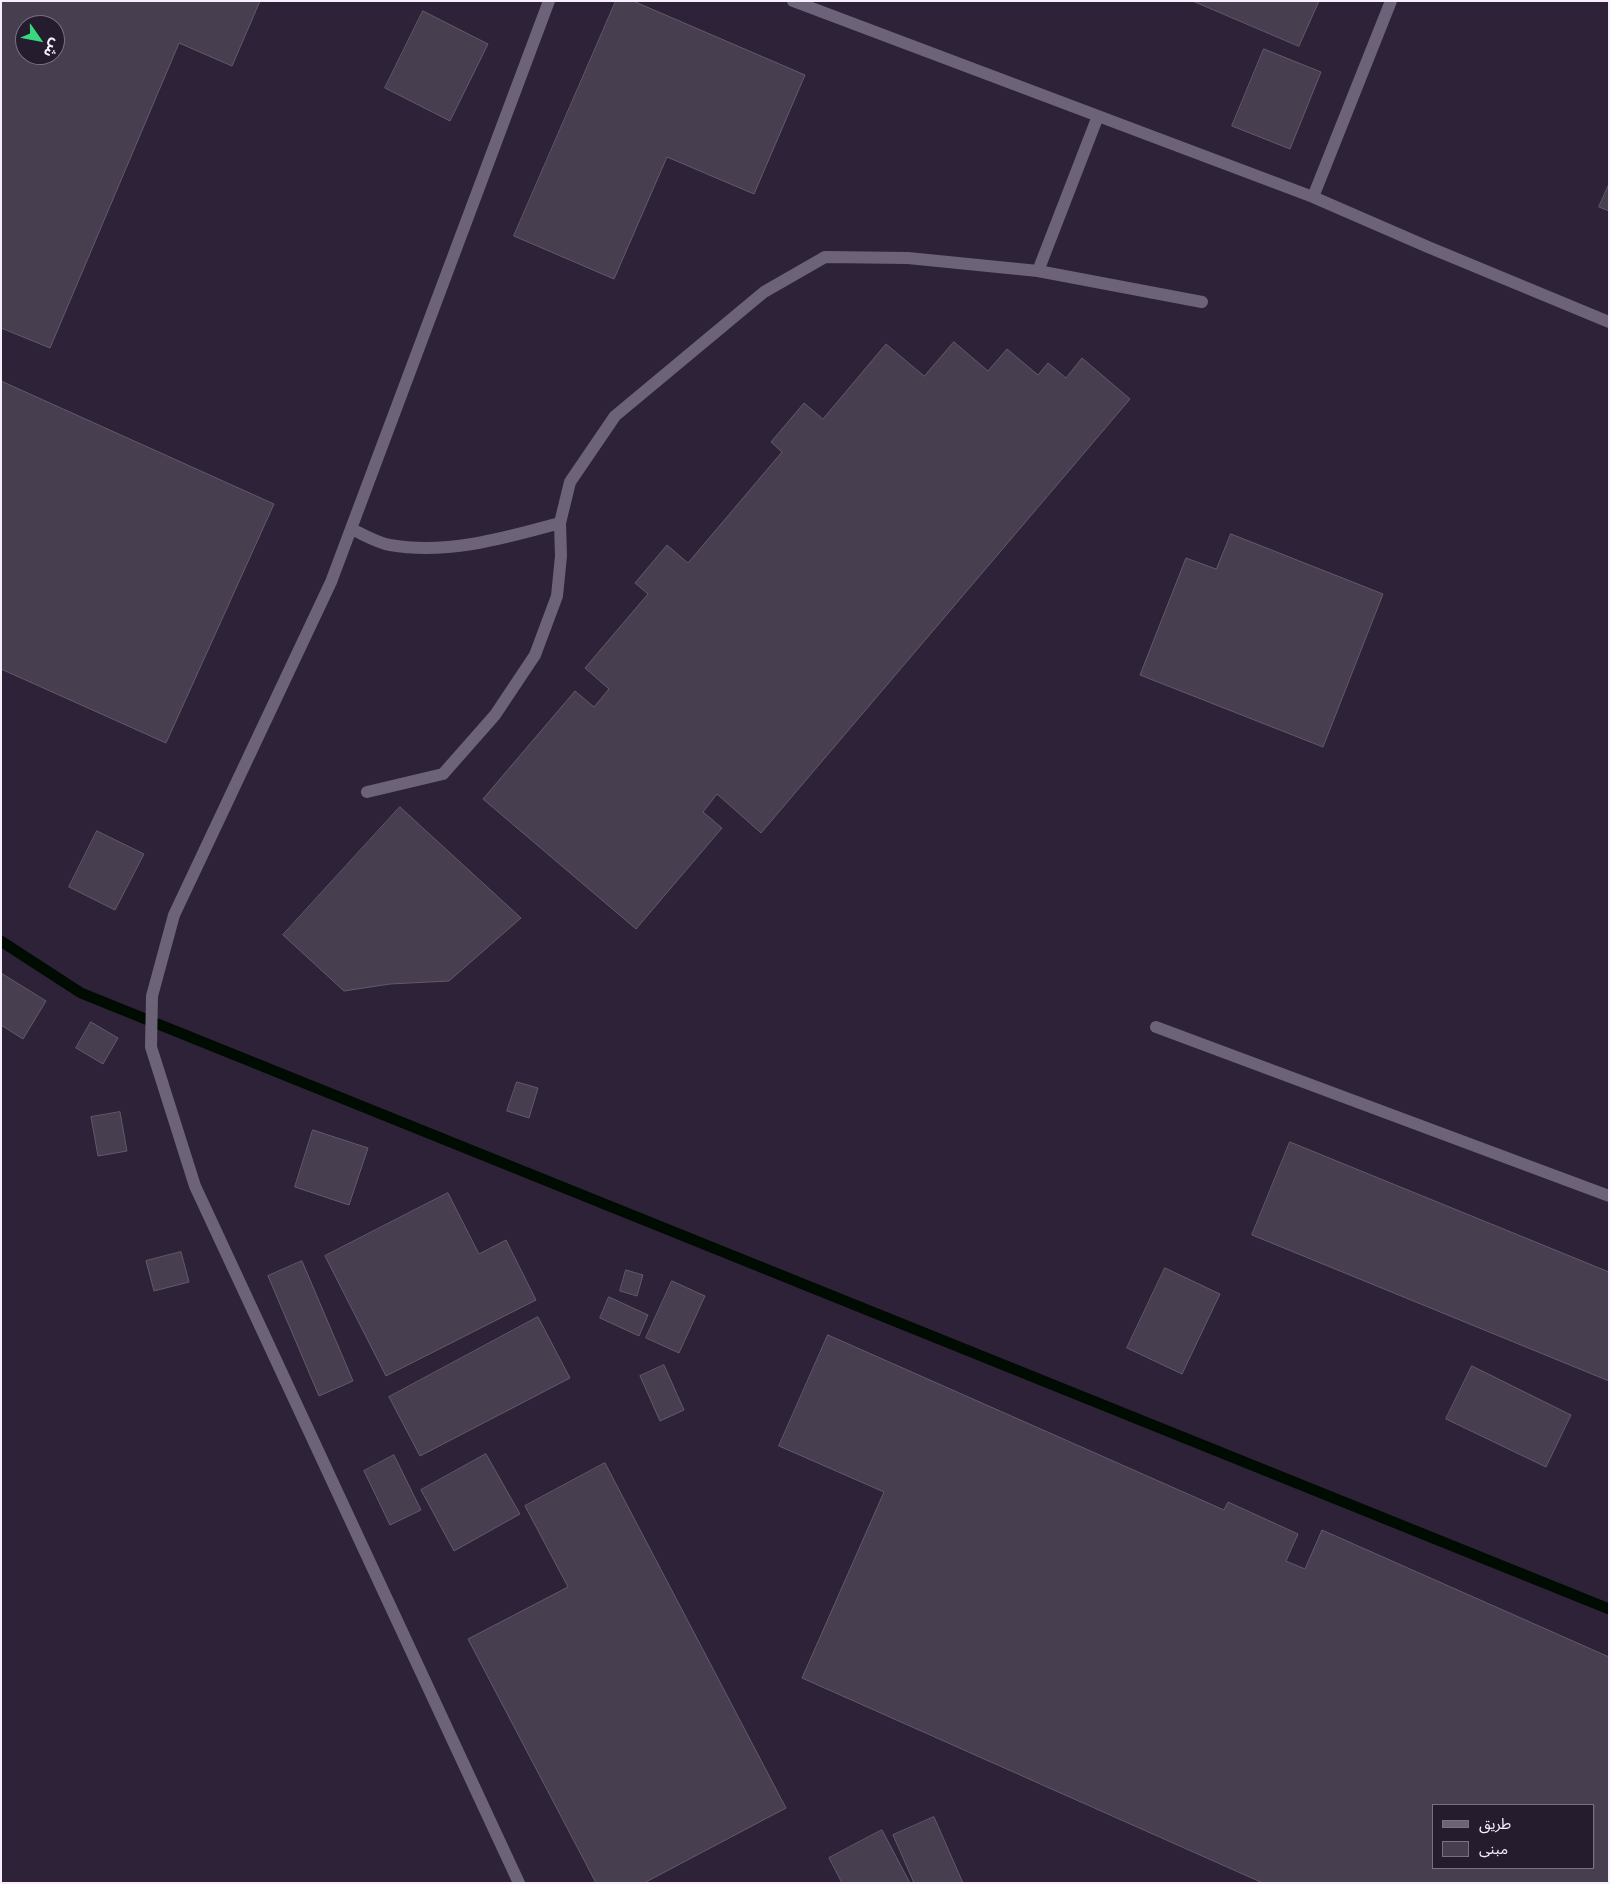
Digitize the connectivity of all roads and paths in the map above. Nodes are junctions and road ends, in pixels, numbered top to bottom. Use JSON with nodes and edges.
{"nodes":[{"id":1,"x":549,"y":1,"type":"edge"},
{"id":2,"x":793,"y":1,"type":"edge"},
{"id":3,"x":1391,"y":1,"type":"edge"},
{"id":4,"x":1098,"y":116,"type":"junction"},
{"id":5,"x":1313,"y":197,"type":"junction"},
{"id":6,"x":1038,"y":272,"type":"junction"},
{"id":7,"x":1202,"y":302,"type":"dead end"},
{"id":8,"x":1609,"y":322,"type":"edge"},
{"id":9,"x":560,"y":522,"type":"junction"},
{"id":10,"x":351,"y":529,"type":"junction"},
{"id":11,"x":367,"y":792,"type":"dead end"},
{"id":12,"x":1156,"y":1027,"type":"dead end"},
{"id":13,"x":1609,"y":1196,"type":"edge"},
{"id":14,"x":519,"y":1883,"type":"edge"}],
"edges":[{"from":1,"to":10,"type":"street"},
{"from":2,"to":4,"type":"street"},
{"from":3,"to":5,"type":"street"},
{"from":4,"to":5,"type":"street"},
{"from":4,"to":6,"type":"street"},
{"from":5,"to":8,"type":"street"},
{"from":6,"to":7,"type":"street"},
{"from":6,"to":9,"type":"street"},
{"from":9,"to":10,"type":"street"},
{"from":9,"to":11,"type":"street"},
{"from":10,"to":14,"type":"street"},
{"from":12,"to":13,"type":"street"}]}
